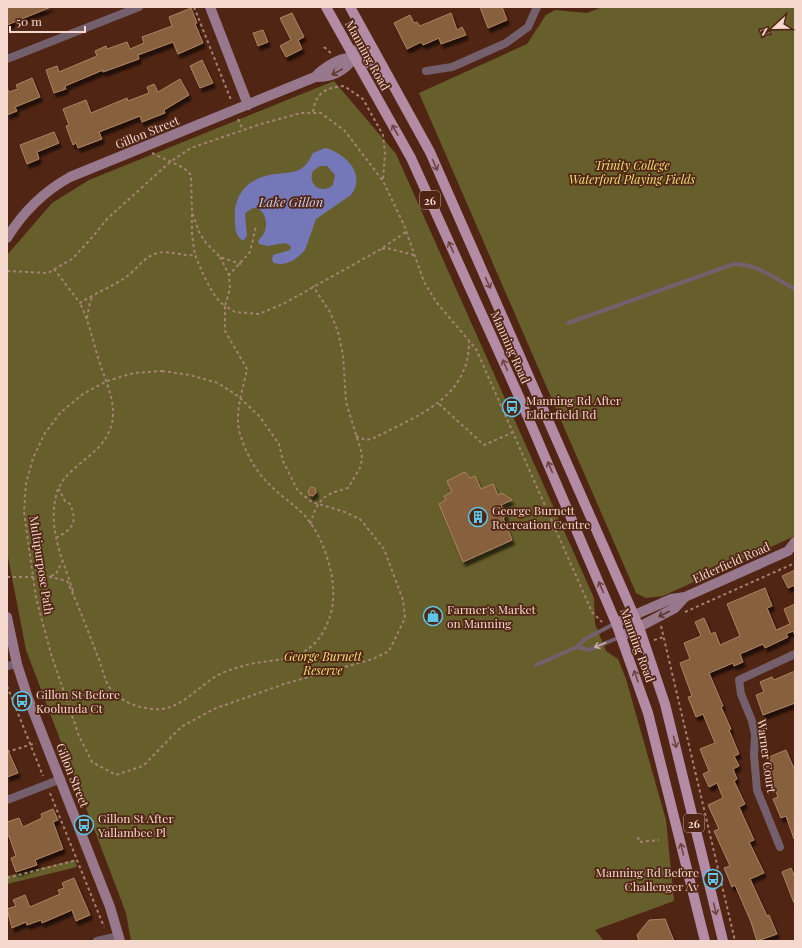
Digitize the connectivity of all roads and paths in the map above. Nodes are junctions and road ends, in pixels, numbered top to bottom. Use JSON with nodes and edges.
{"nodes":[{"id":1,"x":139,"y":7,"type":"edge"},
{"id":2,"x":194,"y":7,"type":"edge"},
{"id":3,"x":210,"y":7,"type":"edge"},
{"id":4,"x":326,"y":7,"type":"edge"},
{"id":5,"x":350,"y":7,"type":"edge"},
{"id":6,"x":537,"y":7,"type":"edge"},
{"id":7,"x":359,"y":25,"type":"junction"},
{"id":8,"x":324,"y":47,"type":"dead end"},
{"id":9,"x":333,"y":54,"type":"dead end"},
{"id":10,"x":354,"y":58,"type":"junction"},
{"id":11,"x":7,"y":60,"type":"edge"},
{"id":12,"x":426,"y":71,"type":"dead end"},
{"id":13,"x":388,"y":76,"type":"junction"},
{"id":14,"x":231,"y":100,"type":"dead end"},
{"id":15,"x":248,"y":106,"type":"junction"},
{"id":16,"x":313,"y":113,"type":"junction"},
{"id":17,"x":238,"y":118,"type":"dead end"},
{"id":18,"x":243,"y":130,"type":"junction"},
{"id":19,"x":150,"y":152,"type":"dead end"},
{"id":20,"x":170,"y":162,"type":"junction"},
{"id":21,"x":383,"y":181,"type":"junction"},
{"id":22,"x":192,"y":212,"type":"junction"},
{"id":23,"x":256,"y":226,"type":"dead end"},
{"id":24,"x":406,"y":232,"type":"junction"},
{"id":25,"x":7,"y":238,"type":"edge"},
{"id":26,"x":381,"y":249,"type":"junction"},
{"id":27,"x":195,"y":255,"type":"junction"},
{"id":28,"x":415,"y":255,"type":"junction"},
{"id":29,"x":220,"y":257,"type":"junction"},
{"id":30,"x":241,"y":264,"type":"junction"},
{"id":31,"x":54,"y":269,"type":"junction"},
{"id":32,"x":7,"y":271,"type":"edge"},
{"id":33,"x":230,"y":275,"type":"junction"},
{"id":34,"x":313,"y":286,"type":"junction"},
{"id":35,"x":795,"y":289,"type":"edge"},
{"id":36,"x":94,"y":293,"type":"junction"},
{"id":37,"x":80,"y":303,"type":"junction"},
{"id":38,"x":225,"y":306,"type":"junction"},
{"id":39,"x":87,"y":319,"type":"junction"},
{"id":40,"x":568,"y":323,"type":"dead end"},
{"id":41,"x":469,"y":341,"type":"junction"},
{"id":42,"x":107,"y":381,"type":"junction"},
{"id":43,"x":241,"y":399,"type":"junction"},
{"id":44,"x":439,"y":404,"type":"junction"},
{"id":45,"x":514,"y":432,"type":"junction"},
{"id":46,"x":356,"y":436,"type":"junction"},
{"id":47,"x":58,"y":489,"type":"junction"},
{"id":48,"x":319,"y":504,"type":"junction"},
{"id":49,"x":310,"y":524,"type":"junction"},
{"id":50,"x":56,"y":538,"type":"junction"},
{"id":51,"x":795,"y":542,"type":"edge"},
{"id":52,"x":791,"y":551,"type":"edge"},
{"id":53,"x":63,"y":559,"type":"junction"},
{"id":54,"x":795,"y":563,"type":"edge"},
{"id":55,"x":7,"y":577,"type":"edge"},
{"id":56,"x":33,"y":577,"type":"junction"},
{"id":57,"x":50,"y":577,"type":"junction"},
{"id":58,"x":685,"y":597,"type":"junction"},
{"id":59,"x":75,"y":598,"type":"junction"},
{"id":60,"x":633,"y":614,"type":"junction"},
{"id":61,"x":678,"y":615,"type":"dead end"},
{"id":62,"x":7,"y":618,"type":"edge"},
{"id":63,"x":602,"y":622,"type":"dead end"},
{"id":64,"x":616,"y":622,"type":"junction"},
{"id":65,"x":662,"y":622,"type":"dead end"},
{"id":66,"x":639,"y":627,"type":"junction"},
{"id":67,"x":622,"y":636,"type":"junction"},
{"id":68,"x":578,"y":647,"type":"junction"},
{"id":69,"x":795,"y":654,"type":"edge"},
{"id":70,"x":12,"y":665,"type":"edge"},
{"id":71,"x":536,"y":665,"type":"dead end"},
{"id":72,"x":7,"y":686,"type":"edge"},
{"id":73,"x":45,"y":740,"type":"junction"},
{"id":74,"x":31,"y":745,"type":"junction"},
{"id":75,"x":7,"y":752,"type":"edge"},
{"id":76,"x":43,"y":776,"type":"dead end"},
{"id":77,"x":60,"y":779,"type":"junction"},
{"id":78,"x":50,"y":793,"type":"dead end"},
{"id":79,"x":7,"y":800,"type":"edge"},
{"id":80,"x":638,"y":836,"type":"dead end"},
{"id":81,"x":659,"y":840,"type":"dead end"},
{"id":82,"x":780,"y":847,"type":"dead end"},
{"id":83,"x":77,"y":860,"type":"junction"},
{"id":84,"x":7,"y":878,"type":"edge"},
{"id":85,"x":104,"y":927,"type":"dead end"},
{"id":86,"x":120,"y":939,"type":"edge"},
{"id":87,"x":97,"y":941,"type":"edge"},
{"id":88,"x":705,"y":941,"type":"edge"},
{"id":89,"x":722,"y":941,"type":"edge"},
{"id":90,"x":735,"y":941,"type":"edge"}],
"edges":[{"from":1,"to":11,"type":"street"},
{"from":2,"to":14,"type":"path"},
{"from":3,"to":15,"type":"street"},
{"from":4,"to":10,"type":"main road","name":"Manning Road","number":"26"},
{"from":5,"to":7,"type":"main road","name":"Manning Road","number":"26"},
{"from":6,"to":12,"type":"street"},
{"from":7,"to":10,"type":"street"},
{"from":7,"to":13,"type":"main road","name":"Manning Road","number":"26"},
{"from":8,"to":9,"type":"path"},
{"from":10,"to":13,"type":"street"},
{"from":10,"to":15,"type":"street","name":"Gillon Street"},
{"from":64,"to":10,"type":"main road","name":"Manning Road","number":"26","one_way":true},
{"from":13,"to":60,"type":"main road","name":"Manning Road","number":"26","one_way":true},
{"from":15,"to":25,"type":"street","name":"Gillon Street"},
{"from":16,"to":18,"type":"path"},
{"from":16,"to":21,"type":"path"},
{"from":16,"to":21,"type":"path"},
{"from":17,"to":18,"type":"path"},
{"from":18,"to":20,"type":"path"},
{"from":19,"to":20,"type":"path"},
{"from":20,"to":22,"type":"path"},
{"from":20,"to":31,"type":"path"},
{"from":21,"to":24,"type":"path"},
{"from":22,"to":27,"type":"path"},
{"from":22,"to":29,"type":"path"},
{"from":23,"to":30,"type":"path"},
{"from":24,"to":26,"type":"path"},
{"from":24,"to":28,"type":"path"},
{"from":26,"to":28,"type":"path"},
{"from":26,"to":34,"type":"path"},
{"from":27,"to":36,"type":"path"},
{"from":27,"to":38,"type":"path"},
{"from":28,"to":41,"type":"path"},
{"from":29,"to":30,"type":"path"},
{"from":29,"to":33,"type":"path"},
{"from":30,"to":33,"type":"path"},
{"from":31,"to":32,"type":"path"},
{"from":31,"to":37,"type":"path"},
{"from":33,"to":38,"type":"path"},
{"from":34,"to":38,"type":"path"},
{"from":34,"to":46,"type":"path"},
{"from":35,"to":40,"type":"lane"},
{"from":36,"to":37,"type":"path"},
{"from":36,"to":39,"type":"path"},
{"from":37,"to":39,"type":"path"},
{"from":38,"to":43,"type":"path"},
{"from":39,"to":42,"type":"path"},
{"from":41,"to":44,"type":"path"},
{"from":41,"to":45,"type":"path"},
{"from":42,"to":43,"type":"path","name":"Multipurpose Path"},
{"from":42,"to":47,"type":"path"},
{"from":42,"to":56,"type":"path","name":"Multipurpose Path"},
{"from":43,"to":48,"type":"path","name":"Multipurpose Path"},
{"from":43,"to":49,"type":"path"},
{"from":44,"to":45,"type":"path"},
{"from":44,"to":46,"type":"path"},
{"from":45,"to":63,"type":"path"},
{"from":46,"to":48,"type":"path"},
{"from":47,"to":50,"type":"path"},
{"from":47,"to":50,"type":"path"},
{"from":48,"to":49,"type":"path"},
{"from":48,"to":56,"type":"path","name":"Multipurpose Path"},
{"from":49,"to":59,"type":"path"},
{"from":50,"to":53,"type":"path"},
{"from":51,"to":52,"type":"street","name":"Elderfield Road"},
{"from":52,"to":58,"type":"street","name":"Elderfield Road"},
{"from":53,"to":57,"type":"path"},
{"from":53,"to":59,"type":"path"},
{"from":54,"to":61,"type":"path"},
{"from":55,"to":56,"type":"path"},
{"from":56,"to":57,"type":"path"},
{"from":57,"to":59,"type":"path"},
{"from":58,"to":60,"type":"street","name":"Elderfield Road"},
{"from":58,"to":66,"type":"street","name":"Elderfield Road","one_way":true},
{"from":60,"to":64,"type":"street","name":"Elderfield Road"},
{"from":60,"to":66,"type":"main road","name":"Manning Road","number":"26"},
{"from":62,"to":70,"type":"street","name":"Gillon Street"},
{"from":64,"to":67,"type":"main road","name":"Manning Road","number":"26"},
{"from":64,"to":68,"type":"lane"},
{"from":65,"to":90,"type":"path"},
{"from":66,"to":67,"type":"street","name":"Elderfield Road"},
{"from":66,"to":89,"type":"main road","name":"Manning Road","number":"26","one_way":true},
{"from":67,"to":68,"type":"lane","one_way":true},
{"from":88,"to":67,"type":"main road","name":"Manning Road","number":"26","one_way":true},
{"from":68,"to":71,"type":"lane"},
{"from":69,"to":82,"type":"street","name":"Warner Court"},
{"from":70,"to":73,"type":"street","name":"Gillon Street"},
{"from":72,"to":74,"type":"path"},
{"from":73,"to":74,"type":"path"},
{"from":73,"to":77,"type":"street","name":"Gillon Street"},
{"from":74,"to":75,"type":"path"},
{"from":74,"to":76,"type":"path"},
{"from":77,"to":79,"type":"street"},
{"from":77,"to":86,"type":"street","name":"Gillon Street"},
{"from":78,"to":83,"type":"path"},
{"from":80,"to":81,"type":"path"},
{"from":83,"to":84,"type":"path"},
{"from":83,"to":85,"type":"path"},
{"from":86,"to":87,"type":"street"}]}
